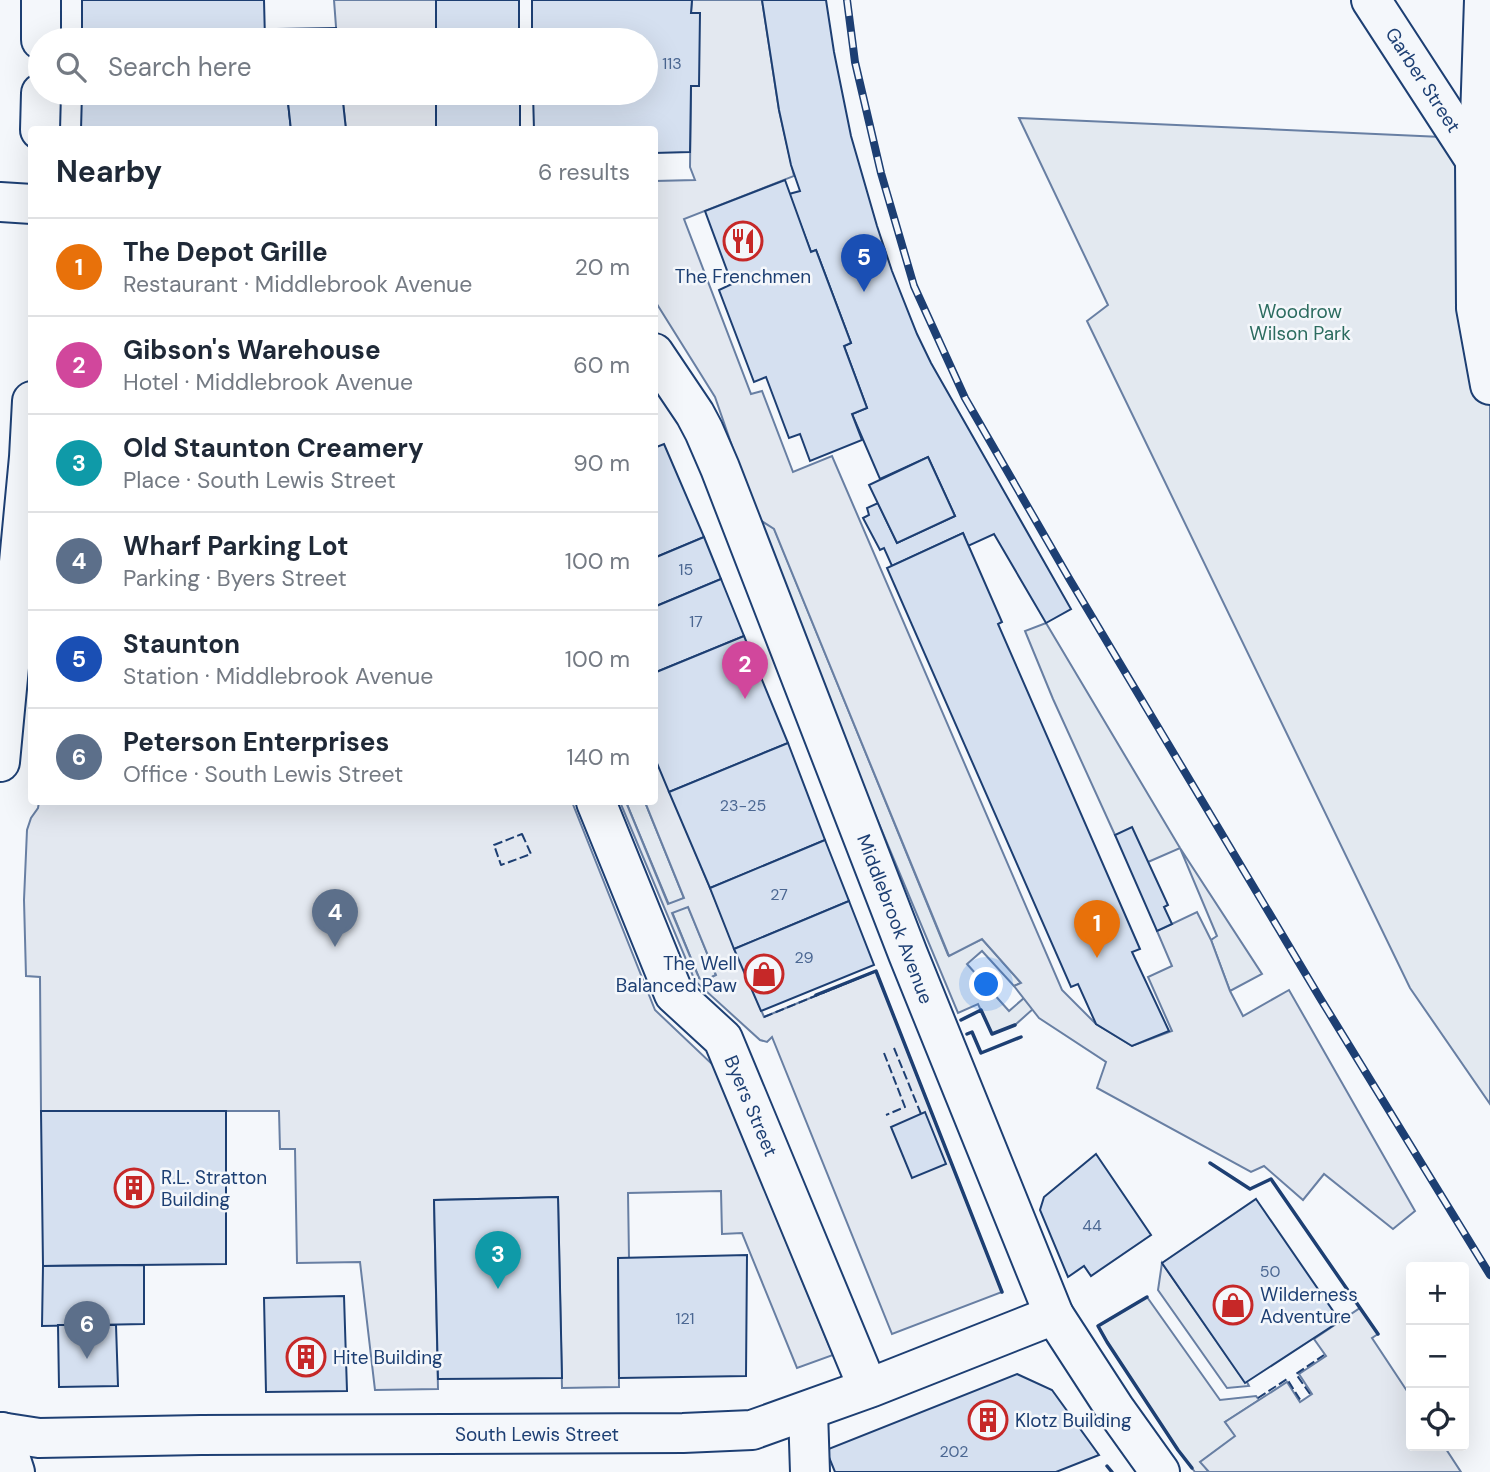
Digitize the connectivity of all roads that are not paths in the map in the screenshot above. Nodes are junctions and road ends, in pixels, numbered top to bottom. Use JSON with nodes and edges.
{"nodes":[{"id":1,"x":41,"y":0,"type":"edge"},
{"id":2,"x":1371,"y":0,"type":"edge"},
{"id":3,"x":1484,"y":0,"type":"edge"},
{"id":4,"x":41,"y":28,"type":"edge"},
{"id":5,"x":40,"y":105,"type":"edge"},
{"id":6,"x":40,"y":126,"type":"edge"},
{"id":7,"x":1475,"y":160,"type":"junction"},
{"id":8,"x":0,"y":202,"type":"edge"},
{"id":9,"x":28,"y":204,"type":"edge"},
{"id":10,"x":658,"y":359,"type":"edge"},
{"id":11,"x":1490,"y":385,"type":"edge"},
{"id":12,"x":28,"y":477,"type":"edge"},
{"id":13,"x":0,"y":762,"type":"edge"},
{"id":14,"x":597,"y":805,"type":"edge"},
{"id":15,"x":1054,"y":1315,"type":"junction"},
{"id":16,"x":868,"y":1388,"type":"junction"},
{"id":17,"x":808,"y":1411,"type":"junction"},
{"id":18,"x":1,"y":1429,"type":"edge"},
{"id":19,"x":15,"y":1472,"type":"edge"},
{"id":20,"x":810,"y":1472,"type":"edge"},
{"id":21,"x":1160,"y":1472,"type":"edge"}],
"edges":[{"from":1,"to":4,"type":"street"},
{"from":2,"to":7,"type":"street","name":"Garber Street"},
{"from":3,"to":7,"type":"street"},
{"from":5,"to":6,"type":"street"},
{"from":7,"to":11,"type":"street"},
{"from":8,"to":9,"type":"street"},
{"from":10,"to":15,"type":"street","name":"Middlebrook Avenue"},
{"from":12,"to":13,"type":"street"},
{"from":14,"to":16,"type":"street","name":"Byers Street"},
{"from":15,"to":16,"type":"street","name":"South Lewis Street"},
{"from":15,"to":21,"type":"street","name":"Middlebrook Avenue"},
{"from":16,"to":17,"type":"street","name":"South Lewis Street"},
{"from":17,"to":18,"type":"street","name":"South Lewis Street"},
{"from":17,"to":20,"type":"street"},
{"from":18,"to":19,"type":"street"}]}
